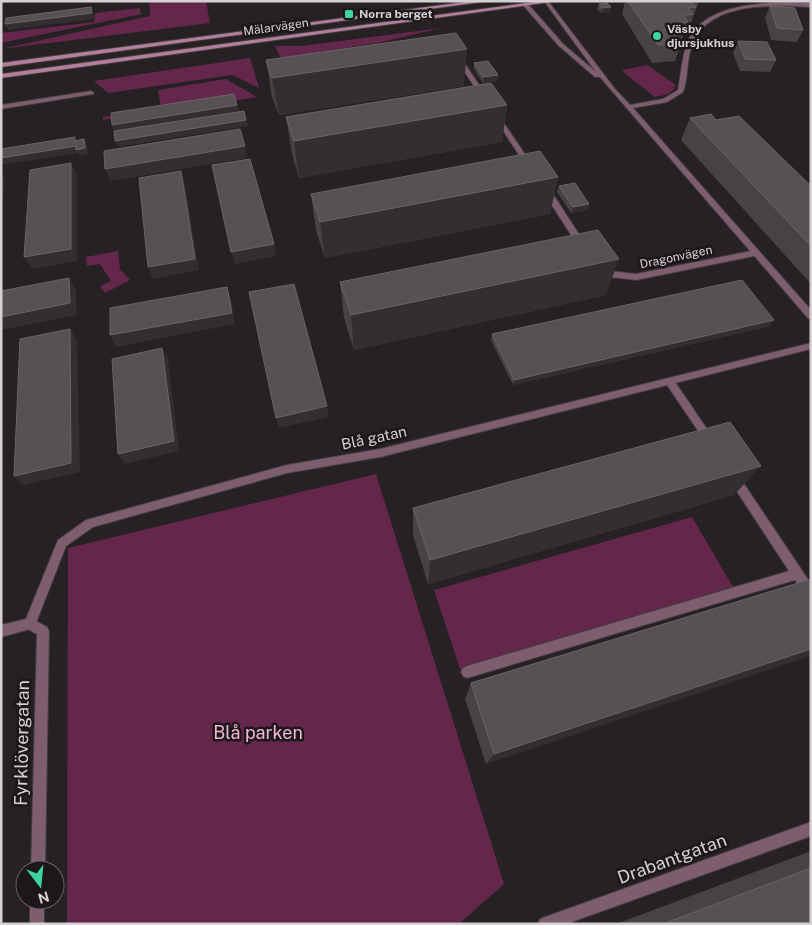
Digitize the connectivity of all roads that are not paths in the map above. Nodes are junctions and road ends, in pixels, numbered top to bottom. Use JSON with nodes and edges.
{"nodes":[{"id":1,"x":486,"y":1,"type":"edge"},
{"id":2,"x":555,"y":1,"type":"edge"},
{"id":3,"x":546,"y":2,"type":"edge"},
{"id":4,"x":525,"y":3,"type":"edge"},
{"id":5,"x":811,"y":5,"type":"edge"},
{"id":6,"x":456,"y":55,"type":"edge"},
{"id":7,"x":1,"y":65,"type":"edge"},
{"id":8,"x":1,"y":76,"type":"edge"},
{"id":9,"x":613,"y":90,"type":"junction"},
{"id":10,"x":91,"y":93,"type":"dead end"},
{"id":11,"x":489,"y":104,"type":"edge"},
{"id":12,"x":629,"y":106,"type":"junction"},
{"id":13,"x":1,"y":107,"type":"edge"},
{"id":14,"x":494,"y":112,"type":"edge"},
{"id":15,"x":532,"y":170,"type":"edge"},
{"id":16,"x":543,"y":187,"type":"edge"},
{"id":17,"x":586,"y":251,"type":"edge"},
{"id":18,"x":756,"y":253,"type":"junction"},
{"id":19,"x":596,"y":266,"type":"edge"},
{"id":20,"x":811,"y":316,"type":"edge"},
{"id":21,"x":811,"y":346,"type":"edge"},
{"id":22,"x":670,"y":382,"type":"junction"},
{"id":23,"x":716,"y":451,"type":"edge"},
{"id":24,"x":727,"y":468,"type":"edge"},
{"id":25,"x":797,"y":574,"type":"junction"},
{"id":26,"x":811,"y":594,"type":"edge"},
{"id":27,"x":30,"y":624,"type":"junction"},
{"id":28,"x":1,"y":631,"type":"edge"},
{"id":29,"x":468,"y":672,"type":"dead end"},
{"id":30,"x":811,"y":829,"type":"edge"},
{"id":31,"x":38,"y":860,"type":"edge"},
{"id":32,"x":38,"y":910,"type":"edge"},
{"id":33,"x":37,"y":924,"type":"edge"},
{"id":34,"x":545,"y":924,"type":"edge"}],
"edges":[{"from":1,"to":7,"type":"main road","name":"Mälarvägen"},
{"from":2,"to":3,"type":"main road","name":"Mälarvägen"},
{"from":3,"to":4,"type":"main road","name":"Mälarvägen"},
{"from":3,"to":9,"type":"street"},
{"from":4,"to":8,"type":"main road","name":"Mälarvägen"},
{"from":4,"to":9,"type":"street"},
{"from":5,"to":12,"type":"street"},
{"from":6,"to":11,"type":"street"},
{"from":9,"to":12,"type":"street"},
{"from":10,"to":13,"type":"street"},
{"from":12,"to":18,"type":"street"},
{"from":14,"to":15,"type":"street"},
{"from":16,"to":17,"type":"street"},
{"from":18,"to":19,"type":"street","name":"Dragonvägen"},
{"from":18,"to":20,"type":"street"},
{"from":21,"to":22,"type":"street","name":"Blå gatan"},
{"from":22,"to":23,"type":"street"},
{"from":22,"to":27,"type":"street","name":"Blå gatan"},
{"from":24,"to":25,"type":"street"},
{"from":25,"to":26,"type":"street"},
{"from":25,"to":29,"type":"street"},
{"from":27,"to":28,"type":"street"},
{"from":27,"to":31,"type":"street","name":"Fyrklövergatan"},
{"from":30,"to":34,"type":"street","name":"Drabantgatan"},
{"from":32,"to":33,"type":"street"}]}
